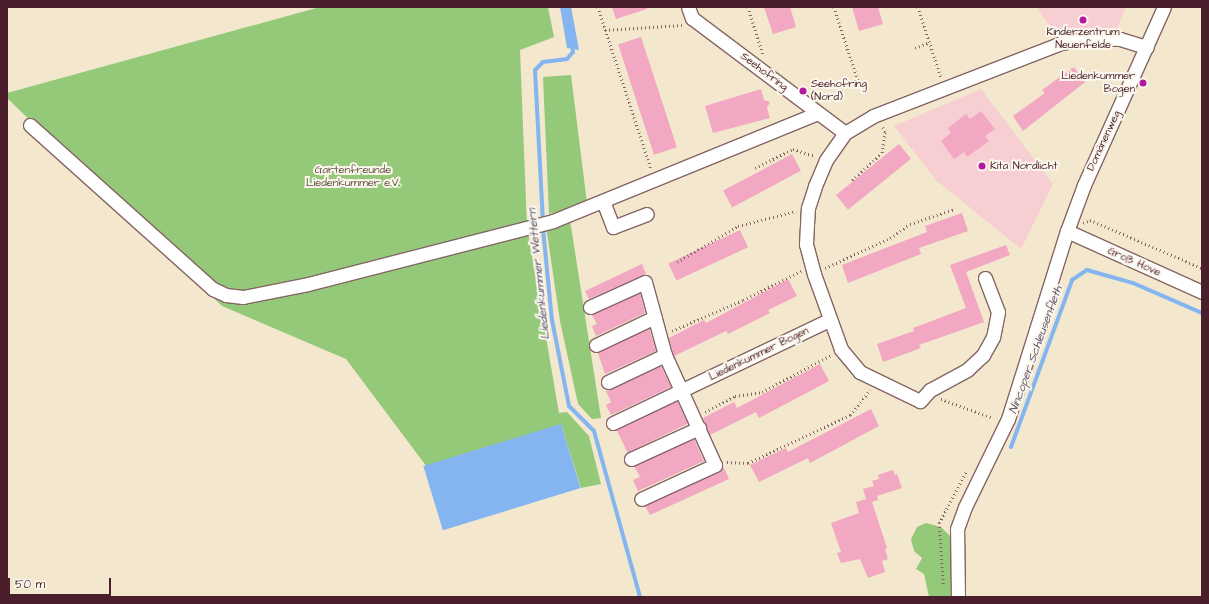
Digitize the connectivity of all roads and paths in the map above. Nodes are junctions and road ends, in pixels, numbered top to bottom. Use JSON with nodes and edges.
{"nodes":[{"id":1,"x":598,"y":7,"type":"edge"},
{"id":2,"x":748,"y":7,"type":"edge"},
{"id":3,"x":834,"y":7,"type":"edge"},
{"id":4,"x":918,"y":7,"type":"edge"},
{"id":5,"x":1164,"y":7,"type":"edge"},
{"id":6,"x":690,"y":13,"type":"edge"},
{"id":7,"x":605,"y":30,"type":"junction"},
{"id":8,"x":930,"y":42,"type":"junction"},
{"id":9,"x":1147,"y":47,"type":"junction"},
{"id":10,"x":915,"y":48,"type":"dead end"},
{"id":11,"x":764,"y":56,"type":"dead end"},
{"id":12,"x":945,"y":87,"type":"junction"},
{"id":13,"x":865,"y":89,"type":"dead end"},
{"id":14,"x":818,"y":113,"type":"junction"},
{"id":15,"x":873,"y":116,"type":"junction"},
{"id":16,"x":30,"y":125,"type":"dead end"},
{"id":17,"x":845,"y":133,"type":"junction"},
{"id":18,"x":826,"y":160,"type":"junction"},
{"id":19,"x":755,"y":168,"type":"dead end"},
{"id":20,"x":654,"y":180,"type":"junction"},
{"id":21,"x":852,"y":180,"type":"dead end"},
{"id":22,"x":603,"y":202,"type":"junction"},
{"id":23,"x":808,"y":208,"type":"junction"},
{"id":24,"x":955,"y":209,"type":"dead end"},
{"id":25,"x":647,"y":214,"type":"dead end"},
{"id":26,"x":1067,"y":232,"type":"junction"},
{"id":27,"x":677,"y":262,"type":"dead end"},
{"id":28,"x":1202,"y":268,"type":"edge"},
{"id":29,"x":812,"y":270,"type":"junction"},
{"id":30,"x":985,"y":278,"type":"dead end"},
{"id":31,"x":1202,"y":292,"type":"edge"},
{"id":32,"x":590,"y":308,"type":"dead end"},
{"id":33,"x":655,"y":317,"type":"junction"},
{"id":34,"x":829,"y":320,"type":"junction"},
{"id":35,"x":660,"y":336,"type":"junction"},
{"id":36,"x":596,"y":345,"type":"dead end"},
{"id":37,"x":841,"y":349,"type":"junction"},
{"id":38,"x":665,"y":355,"type":"junction"},
{"id":39,"x":608,"y":382,"type":"dead end"},
{"id":40,"x":876,"y":382,"type":"junction"},
{"id":41,"x":686,"y":389,"type":"junction"},
{"id":42,"x":920,"y":401,"type":"junction"},
{"id":43,"x":996,"y":411,"type":"dead end"},
{"id":44,"x":993,"y":418,"type":"junction"},
{"id":45,"x":991,"y":422,"type":"dead end"},
{"id":46,"x":613,"y":423,"type":"dead end"},
{"id":47,"x":696,"y":423,"type":"junction"},
{"id":48,"x":630,"y":460,"type":"dead end"},
{"id":49,"x":714,"y":462,"type":"junction"},
{"id":50,"x":968,"y":468,"type":"dead end"},
{"id":51,"x":641,"y":499,"type":"dead end"},
{"id":52,"x":944,"y":589,"type":"dead end"},
{"id":53,"x":958,"y":597,"type":"edge"}],
"edges":[{"from":1,"to":7,"type":"path"},
{"from":2,"to":11,"type":"path"},
{"from":3,"to":13,"type":"path"},
{"from":4,"to":8,"type":"path"},
{"from":5,"to":9,"type":"street","name":"Domänenweg"},
{"from":6,"to":7,"type":"path"},
{"from":6,"to":14,"type":"street","name":"Seehofring"},
{"from":7,"to":20,"type":"path"},
{"from":8,"to":10,"type":"path"},
{"from":8,"to":12,"type":"path"},
{"from":9,"to":12,"type":"street"},
{"from":9,"to":26,"type":"street","name":"Domänenweg"},
{"from":12,"to":15,"type":"street"},
{"from":14,"to":17,"type":"street","name":"Seehofring"},
{"from":14,"to":20,"type":"street"},
{"from":15,"to":17,"type":"street"},
{"from":15,"to":21,"type":"path"},
{"from":16,"to":22,"type":"street"},
{"from":17,"to":18,"type":"street"},
{"from":18,"to":19,"type":"path"},
{"from":18,"to":23,"type":"street"},
{"from":20,"to":22,"type":"street"},
{"from":22,"to":25,"type":"street"},
{"from":23,"to":27,"type":"path"},
{"from":23,"to":29,"type":"street"},
{"from":24,"to":29,"type":"path"},
{"from":26,"to":28,"type":"path"},
{"from":26,"to":31,"type":"street","name":"Groß Hove"},
{"from":26,"to":53,"type":"street","name":"Domänenweg"},
{"from":29,"to":34,"type":"street"},
{"from":29,"to":35,"type":"path"},
{"from":30,"to":42,"type":"street"},
{"from":32,"to":33,"type":"street"},
{"from":33,"to":35,"type":"street"},
{"from":33,"to":36,"type":"street"},
{"from":34,"to":37,"type":"street"},
{"from":34,"to":41,"type":"street","name":"Liedenkummer Bogen"},
{"from":35,"to":38,"type":"street"},
{"from":37,"to":40,"type":"street"},
{"from":37,"to":47,"type":"path"},
{"from":38,"to":39,"type":"street"},
{"from":38,"to":41,"type":"street"},
{"from":40,"to":42,"type":"street"},
{"from":40,"to":49,"type":"path"},
{"from":41,"to":46,"type":"street","name":"Liedenkummer Bogen"},
{"from":41,"to":47,"type":"street"},
{"from":42,"to":44,"type":"path"},
{"from":43,"to":44,"type":"path"},
{"from":44,"to":45,"type":"path"},
{"from":47,"to":48,"type":"street"},
{"from":47,"to":49,"type":"street"},
{"from":49,"to":51,"type":"street"},
{"from":50,"to":52,"type":"path"}]}
